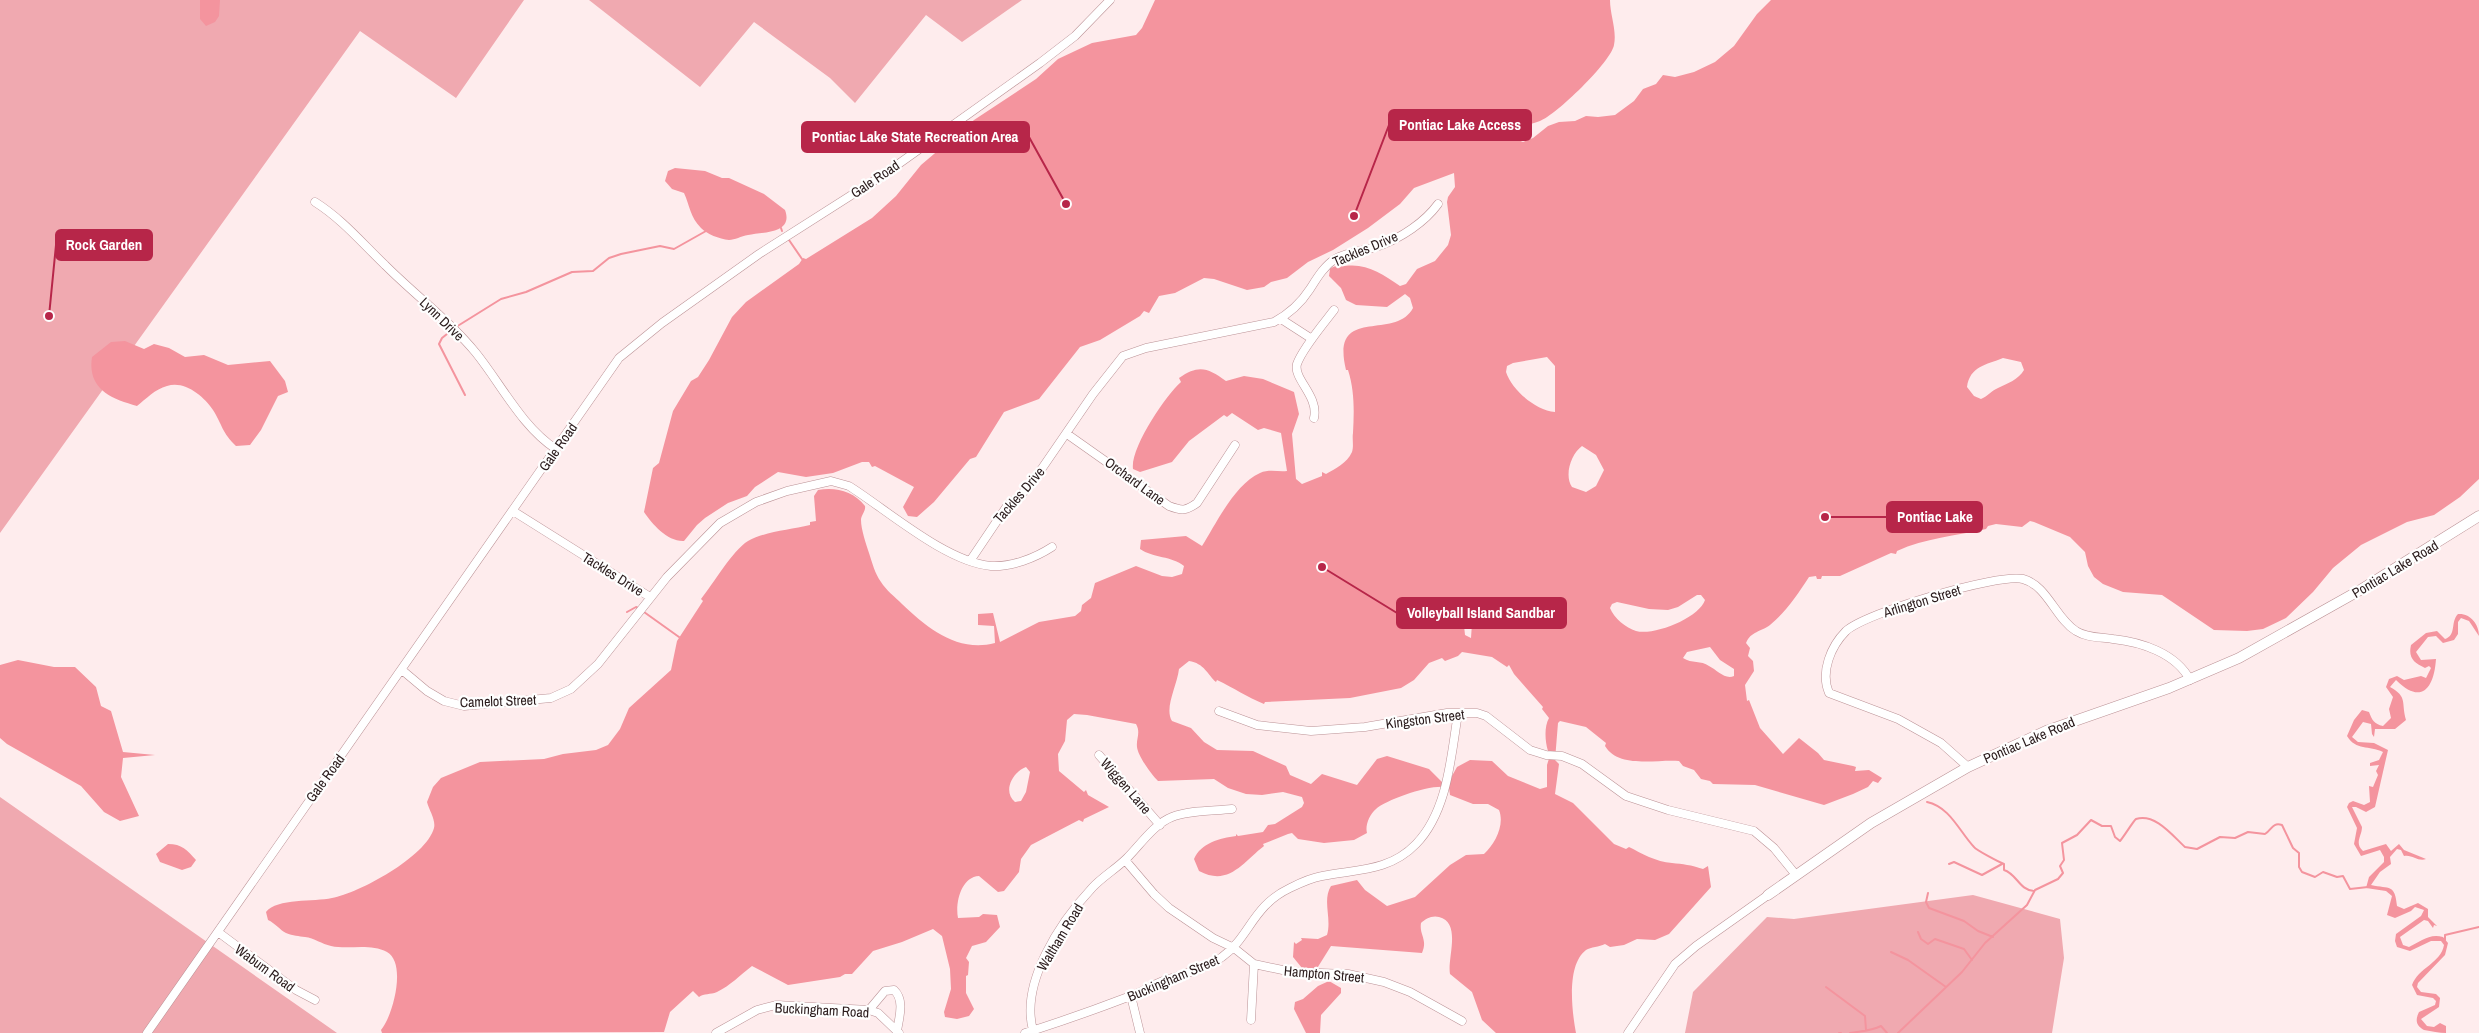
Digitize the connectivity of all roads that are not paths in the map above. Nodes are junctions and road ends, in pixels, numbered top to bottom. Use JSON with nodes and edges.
{"nodes":[{"id":1,"x":1110,"y":0,"type":"edge"},
{"id":2,"x":314,"y":202,"type":"dead end"},
{"id":3,"x":1438,"y":204,"type":"dead end"},
{"id":4,"x":1334,"y":310,"type":"dead end"},
{"id":5,"x":1280,"y":319,"type":"junction"},
{"id":6,"x":1312,"y":339,"type":"junction"},
{"id":7,"x":1314,"y":418,"type":"dead end"},
{"id":8,"x":1067,"y":434,"type":"junction"},
{"id":9,"x":1234,"y":445,"type":"dead end"},
{"id":10,"x":556,"y":449,"type":"junction"},
{"id":11,"x":513,"y":511,"type":"junction"},
{"id":12,"x":2479,"y":516,"type":"edge"},
{"id":13,"x":1052,"y":547,"type":"dead end"},
{"id":14,"x":970,"y":561,"type":"junction"},
{"id":15,"x":650,"y":597,"type":"junction"},
{"id":16,"x":402,"y":670,"type":"junction"},
{"id":17,"x":2190,"y":680,"type":"junction"},
{"id":18,"x":1219,"y":711,"type":"dead end"},
{"id":19,"x":1458,"y":713,"type":"junction"},
{"id":20,"x":1099,"y":754,"type":"dead end"},
{"id":21,"x":1968,"y":767,"type":"junction"},
{"id":22,"x":1232,"y":808,"type":"dead end"},
{"id":23,"x":1160,"y":825,"type":"junction"},
{"id":24,"x":1125,"y":860,"type":"junction"},
{"id":25,"x":1796,"y":875,"type":"junction"},
{"id":26,"x":1768,"y":895,"type":"joint"},
{"id":27,"x":218,"y":932,"type":"junction"},
{"id":28,"x":1234,"y":948,"type":"junction"},
{"id":29,"x":1254,"y":964,"type":"junction"},
{"id":30,"x":1131,"y":996,"type":"junction"},
{"id":31,"x":315,"y":1000,"type":"dead end"},
{"id":32,"x":870,"y":1010,"type":"junction"},
{"id":33,"x":1251,"y":1020,"type":"dead end"},
{"id":34,"x":1462,"y":1020,"type":"dead end"},
{"id":35,"x":897,"y":1032,"type":"edge"},
{"id":36,"x":1029,"y":1032,"type":"edge"},
{"id":37,"x":147,"y":1033,"type":"edge"},
{"id":38,"x":716,"y":1033,"type":"edge"},
{"id":39,"x":1140,"y":1033,"type":"edge"},
{"id":40,"x":1628,"y":1033,"type":"edge"}],
"edges":[{"from":1,"to":10,"type":"street","name":"Gale Road"},
{"from":2,"to":10,"type":"street","name":"Lynn Drive"},
{"from":3,"to":5,"type":"street","name":"Tackles Drive"},
{"from":4,"to":6,"type":"street"},
{"from":5,"to":6,"type":"street"},
{"from":5,"to":8,"type":"street","name":"Tackles Drive"},
{"from":6,"to":7,"type":"street"},
{"from":8,"to":9,"type":"street","name":"Orchard Lane"},
{"from":8,"to":14,"type":"street","name":"Tackles Drive"},
{"from":10,"to":11,"type":"street","name":"Gale Road"},
{"from":11,"to":15,"type":"street","name":"Tackles Drive"},
{"from":11,"to":16,"type":"street","name":"Gale Road"},
{"from":12,"to":17,"type":"street","name":"Pontiac Lake Road"},
{"from":13,"to":14,"type":"street"},
{"from":14,"to":15,"type":"street","name":"Tackles Drive"},
{"from":15,"to":16,"type":"street","name":"Camelot Street"},
{"from":16,"to":27,"type":"street","name":"Gale Road"},
{"from":17,"to":21,"type":"street","name":"Pontiac Lake Road"},
{"from":17,"to":21,"type":"street","name":"Arlington Street"},
{"from":18,"to":19,"type":"street","name":"Kingston Street"},
{"from":19,"to":25,"type":"street","name":"Kingston Street"},
{"from":19,"to":28,"type":"street","name":"Buckingham Street"},
{"from":20,"to":23,"type":"street","name":"Wiggen Lane"},
{"from":21,"to":25,"type":"street","name":"Pontiac Lake Road"},
{"from":22,"to":23,"type":"street"},
{"from":23,"to":24,"type":"street","name":"Wiggen Lane"},
{"from":24,"to":28,"type":"street","name":"Hampton Street"},
{"from":24,"to":36,"type":"street","name":"Waltham Road"},
{"from":25,"to":26,"type":"street","name":"Pontiac Lake Road"},
{"from":26,"to":40,"type":"street","name":"Pontiac Lake Road"},
{"from":27,"to":31,"type":"street","name":"Wabum Road"},
{"from":27,"to":37,"type":"street","name":"Gale Road"},
{"from":28,"to":29,"type":"street","name":"Hampton Street"},
{"from":28,"to":30,"type":"street","name":"Buckingham Street"},
{"from":29,"to":33,"type":"street"},
{"from":29,"to":34,"type":"street","name":"Hampton Street"},
{"from":30,"to":36,"type":"street","name":"Buckingham Street"},
{"from":30,"to":39,"type":"street"},
{"from":32,"to":35,"type":"street","name":"Buckingham Road"},
{"from":32,"to":35,"type":"street"},
{"from":32,"to":38,"type":"street","name":"Buckingham Road"}]}
